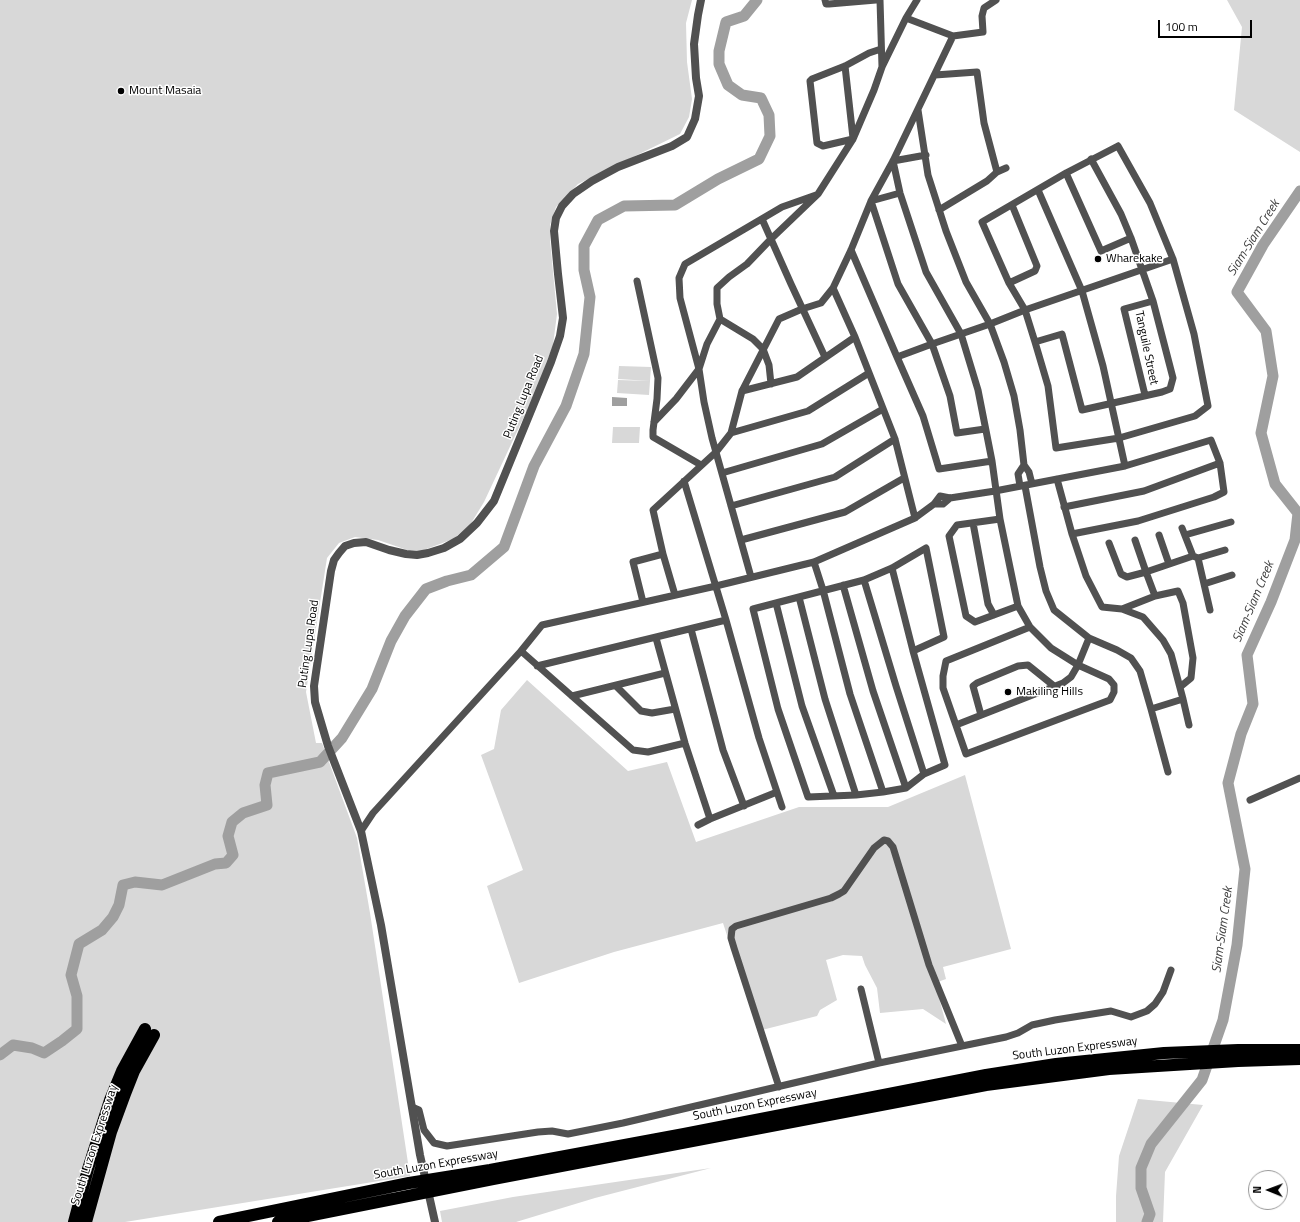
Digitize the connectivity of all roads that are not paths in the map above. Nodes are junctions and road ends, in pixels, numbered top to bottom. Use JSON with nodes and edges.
{"nodes":[{"id":1,"x":702,"y":0,"type":"edge"},
{"id":2,"x":825,"y":0,"type":"edge"},
{"id":3,"x":876,"y":0,"type":"edge"},
{"id":4,"x":880,"y":0,"type":"edge"},
{"id":5,"x":996,"y":0,"type":"edge"},
{"id":6,"x":916,"y":1,"type":"edge"},
{"id":7,"x":906,"y":18,"type":"junction"},
{"id":8,"x":953,"y":36,"type":"junction"},
{"id":9,"x":881,"y":49,"type":"junction"},
{"id":10,"x":844,"y":66,"type":"junction"},
{"id":11,"x":882,"y":67,"type":"junction"},
{"id":12,"x":935,"y":75,"type":"junction"},
{"id":13,"x":918,"y":109,"type":"junction"},
{"id":14,"x":853,"y":139,"type":"junction"},
{"id":15,"x":926,"y":155,"type":"junction"},
{"id":16,"x":1091,"y":160,"type":"junction"},
{"id":17,"x":893,"y":161,"type":"junction"},
{"id":18,"x":1006,"y":168,"type":"dead end"},
{"id":19,"x":997,"y":172,"type":"junction"},
{"id":20,"x":1066,"y":173,"type":"junction"},
{"id":21,"x":1038,"y":190,"type":"junction"},
{"id":22,"x":900,"y":193,"type":"junction"},
{"id":23,"x":818,"y":194,"type":"junction"},
{"id":24,"x":871,"y":201,"type":"junction"},
{"id":25,"x":1012,"y":205,"type":"junction"},
{"id":26,"x":939,"y":210,"type":"junction"},
{"id":27,"x":762,"y":219,"type":"junction"},
{"id":28,"x":1131,"y":238,"type":"junction"},
{"id":29,"x":771,"y":239,"type":"junction"},
{"id":30,"x":851,"y":250,"type":"junction"},
{"id":31,"x":1173,"y":259,"type":"junction"},
{"id":32,"x":1142,"y":270,"type":"junction"},
{"id":33,"x":637,"y":281,"type":"dead end"},
{"id":34,"x":1009,"y":283,"type":"junction"},
{"id":35,"x":833,"y":288,"type":"junction"},
{"id":36,"x":1082,"y":291,"type":"junction"},
{"id":37,"x":1153,"y":301,"type":"junction"},
{"id":38,"x":802,"y":309,"type":"junction"},
{"id":39,"x":1025,"y":310,"type":"junction"},
{"id":40,"x":720,"y":319,"type":"junction"},
{"id":41,"x":990,"y":324,"type":"junction"},
{"id":42,"x":961,"y":334,"type":"junction"},
{"id":43,"x":855,"y":337,"type":"junction"},
{"id":44,"x":1035,"y":342,"type":"junction"},
{"id":45,"x":932,"y":344,"type":"junction"},
{"id":46,"x":763,"y":349,"type":"junction"},
{"id":47,"x":825,"y":357,"type":"junction"},
{"id":48,"x":897,"y":357,"type":"junction"},
{"id":49,"x":699,"y":369,"type":"junction"},
{"id":50,"x":869,"y":373,"type":"junction"},
{"id":51,"x":771,"y":384,"type":"junction"},
{"id":52,"x":742,"y":391,"type":"junction"},
{"id":53,"x":1145,"y":395,"type":"junction"},
{"id":54,"x":1112,"y":404,"type":"junction"},
{"id":55,"x":883,"y":409,"type":"junction"},
{"id":56,"x":654,"y":422,"type":"junction"},
{"id":57,"x":984,"y":429,"type":"junction"},
{"id":58,"x":731,"y":433,"type":"junction"},
{"id":59,"x":1119,"y":438,"type":"junction"},
{"id":60,"x":895,"y":439,"type":"junction"},
{"id":61,"x":716,"y":452,"type":"junction"},
{"id":62,"x":992,"y":461,"type":"junction"},
{"id":63,"x":1220,"y":463,"type":"junction"},
{"id":64,"x":701,"y":465,"type":"junction"},
{"id":65,"x":1024,"y":465,"type":"junction"},
{"id":66,"x":1125,"y":466,"type":"junction"},
{"id":67,"x":722,"y":473,"type":"junction"},
{"id":68,"x":904,"y":478,"type":"junction"},
{"id":69,"x":1057,"y":479,"type":"junction"},
{"id":70,"x":684,"y":481,"type":"junction"},
{"id":71,"x":1026,"y":486,"type":"junction"},
{"id":72,"x":995,"y":491,"type":"junction"},
{"id":73,"x":731,"y":506,"type":"junction"},
{"id":74,"x":1064,"y":507,"type":"junction"},
{"id":75,"x":915,"y":518,"type":"junction"},
{"id":76,"x":1000,"y":519,"type":"junction"},
{"id":77,"x":1231,"y":522,"type":"dead end"},
{"id":78,"x":973,"y":523,"type":"junction"},
{"id":79,"x":1182,"y":528,"type":"dead end"},
{"id":80,"x":1072,"y":534,"type":"junction"},
{"id":81,"x":1159,"y":535,"type":"dead end"},
{"id":82,"x":1185,"y":535,"type":"junction"},
{"id":83,"x":741,"y":540,"type":"junction"},
{"id":84,"x":1135,"y":540,"type":"dead end"},
{"id":85,"x":1109,"y":543,"type":"dead end"},
{"id":86,"x":1225,"y":550,"type":"dead end"},
{"id":87,"x":663,"y":554,"type":"junction"},
{"id":88,"x":1196,"y":557,"type":"junction"},
{"id":89,"x":814,"y":562,"type":"junction"},
{"id":90,"x":1169,"y":564,"type":"junction"},
{"id":91,"x":892,"y":568,"type":"junction"},
{"id":92,"x":1146,"y":572,"type":"junction"},
{"id":93,"x":1232,"y":575,"type":"dead end"},
{"id":94,"x":751,"y":577,"type":"junction"},
{"id":95,"x":864,"y":580,"type":"junction"},
{"id":96,"x":1204,"y":584,"type":"junction"},
{"id":97,"x":843,"y":585,"type":"junction"},
{"id":98,"x":716,"y":586,"type":"junction"},
{"id":99,"x":823,"y":590,"type":"junction"},
{"id":100,"x":675,"y":595,"type":"junction"},
{"id":101,"x":1155,"y":596,"type":"junction"},
{"id":102,"x":799,"y":597,"type":"junction"},
{"id":103,"x":643,"y":602,"type":"junction"},
{"id":104,"x":776,"y":603,"type":"junction"},
{"id":105,"x":1018,"y":606,"type":"junction"},
{"id":106,"x":1122,"y":609,"type":"junction"},
{"id":107,"x":1210,"y":610,"type":"dead end"},
{"id":108,"x":994,"y":615,"type":"junction"},
{"id":109,"x":726,"y":620,"type":"junction"},
{"id":110,"x":1030,"y":626,"type":"junction"},
{"id":111,"x":691,"y":629,"type":"junction"},
{"id":112,"x":656,"y":638,"type":"junction"},
{"id":113,"x":1089,"y":638,"type":"junction"},
{"id":114,"x":521,"y":651,"type":"junction"},
{"id":115,"x":913,"y":651,"type":"junction"},
{"id":116,"x":1078,"y":665,"type":"junction"},
{"id":117,"x":537,"y":666,"type":"junction"},
{"id":118,"x":665,"y":673,"type":"junction"},
{"id":119,"x":616,"y":686,"type":"junction"},
{"id":120,"x":1054,"y":686,"type":"junction"},
{"id":121,"x":1180,"y":687,"type":"junction"},
{"id":122,"x":572,"y":696,"type":"junction"},
{"id":123,"x":1184,"y":700,"type":"junction"},
{"id":124,"x":675,"y":709,"type":"junction"},
{"id":125,"x":1151,"y":709,"type":"junction"},
{"id":126,"x":981,"y":715,"type":"junction"},
{"id":127,"x":956,"y":725,"type":"junction"},
{"id":128,"x":1189,"y":725,"type":"dead end"},
{"id":129,"x":684,"y":743,"type":"junction"},
{"id":130,"x":1168,"y":772,"type":"dead end"},
{"id":131,"x":924,"y":774,"type":"junction"},
{"id":132,"x":1300,"y":778,"type":"edge"},
{"id":133,"x":906,"y":788,"type":"junction"},
{"id":134,"x":777,"y":792,"type":"junction"},
{"id":135,"x":882,"y":792,"type":"junction"},
{"id":136,"x":856,"y":795,"type":"junction"},
{"id":137,"x":834,"y":796,"type":"junction"},
{"id":138,"x":1250,"y":800,"type":"dead end"},
{"id":139,"x":744,"y":806,"type":"junction"},
{"id":140,"x":782,"y":807,"type":"dead end"},
{"id":141,"x":710,"y":819,"type":"junction"},
{"id":142,"x":698,"y":825,"type":"dead end"},
{"id":143,"x":361,"y":831,"type":"junction"},
{"id":144,"x":1171,"y":970,"type":"dead end"},
{"id":145,"x":861,"y":989,"type":"dead end"},
{"id":146,"x":962,"y":1046,"type":"junction"},
{"id":147,"x":1300,"y":1050,"type":"edge"},
{"id":148,"x":1238,"y":1055,"type":"junction"},
{"id":149,"x":1163,"y":1059,"type":"junction"},
{"id":150,"x":1300,"y":1059,"type":"edge"},
{"id":151,"x":879,"y":1063,"type":"junction"},
{"id":152,"x":779,"y":1087,"type":"junction"},
{"id":153,"x":412,"y":1107,"type":"junction"},
{"id":154,"x":434,"y":1220,"type":"edge"},
{"id":155,"x":74,"y":1222,"type":"edge"},
{"id":156,"x":86,"y":1222,"type":"edge"},
{"id":157,"x":219,"y":1222,"type":"edge"},
{"id":158,"x":278,"y":1222,"type":"edge"}],
"edges":[{"from":1,"to":143,"type":"street","name":"Puting Lupa Road"},
{"from":2,"to":3,"type":"street"},
{"from":4,"to":9,"type":"street"},
{"from":5,"to":8,"type":"street"},
{"from":6,"to":7,"type":"street"},
{"from":7,"to":8,"type":"street"},
{"from":7,"to":11,"type":"street"},
{"from":8,"to":12,"type":"street"},
{"from":9,"to":10,"type":"street"},
{"from":9,"to":11,"type":"street"},
{"from":10,"to":14,"type":"street"},
{"from":10,"to":14,"type":"street"},
{"from":11,"to":14,"type":"street"},
{"from":12,"to":13,"type":"street"},
{"from":12,"to":19,"type":"street"},
{"from":13,"to":15,"type":"street"},
{"from":13,"to":17,"type":"street"},
{"from":14,"to":23,"type":"street"},
{"from":15,"to":17,"type":"street"},
{"from":15,"to":26,"type":"street"},
{"from":16,"to":20,"type":"street"},
{"from":16,"to":28,"type":"street"},
{"from":16,"to":31,"type":"street"},
{"from":17,"to":22,"type":"street"},
{"from":17,"to":24,"type":"street"},
{"from":18,"to":19,"type":"street"},
{"from":19,"to":26,"type":"street"},
{"from":20,"to":21,"type":"street"},
{"from":20,"to":28,"type":"street"},
{"from":21,"to":25,"type":"street"},
{"from":21,"to":36,"type":"street"},
{"from":22,"to":24,"type":"street"},
{"from":22,"to":42,"type":"street"},
{"from":23,"to":27,"type":"street"},
{"from":23,"to":29,"type":"street"},
{"from":24,"to":30,"type":"street"},
{"from":24,"to":45,"type":"street"},
{"from":25,"to":34,"type":"street"},
{"from":25,"to":34,"type":"street"},
{"from":26,"to":41,"type":"street"},
{"from":27,"to":29,"type":"street"},
{"from":27,"to":49,"type":"street"},
{"from":28,"to":32,"type":"street"},
{"from":29,"to":38,"type":"street"},
{"from":29,"to":40,"type":"street"},
{"from":30,"to":35,"type":"street"},
{"from":30,"to":48,"type":"street"},
{"from":31,"to":32,"type":"street"},
{"from":31,"to":59,"type":"street"},
{"from":32,"to":36,"type":"street"},
{"from":32,"to":37,"type":"street"},
{"from":33,"to":56,"type":"street"},
{"from":34,"to":39,"type":"street"},
{"from":35,"to":38,"type":"street"},
{"from":35,"to":43,"type":"street"},
{"from":36,"to":39,"type":"street"},
{"from":36,"to":54,"type":"street"},
{"from":37,"to":53,"type":"street"},
{"from":37,"to":53,"type":"street","name":"Tanguile Street"},
{"from":38,"to":46,"type":"street"},
{"from":38,"to":47,"type":"street"},
{"from":39,"to":41,"type":"street"},
{"from":39,"to":44,"type":"street"},
{"from":40,"to":46,"type":"street"},
{"from":40,"to":49,"type":"street"},
{"from":41,"to":42,"type":"street"},
{"from":41,"to":65,"type":"street"},
{"from":42,"to":45,"type":"street"},
{"from":42,"to":57,"type":"street"},
{"from":43,"to":47,"type":"street"},
{"from":43,"to":50,"type":"street"},
{"from":44,"to":54,"type":"street"},
{"from":44,"to":59,"type":"street"},
{"from":45,"to":48,"type":"street"},
{"from":45,"to":57,"type":"street"},
{"from":46,"to":51,"type":"street"},
{"from":46,"to":52,"type":"street"},
{"from":47,"to":51,"type":"street"},
{"from":48,"to":62,"type":"street"},
{"from":49,"to":56,"type":"street"},
{"from":49,"to":61,"type":"street"},
{"from":50,"to":55,"type":"street"},
{"from":50,"to":58,"type":"street"},
{"from":51,"to":52,"type":"street"},
{"from":52,"to":58,"type":"street"},
{"from":53,"to":54,"type":"street"},
{"from":54,"to":59,"type":"street"},
{"from":55,"to":60,"type":"street"},
{"from":55,"to":67,"type":"street"},
{"from":56,"to":64,"type":"street"},
{"from":57,"to":62,"type":"street"},
{"from":58,"to":61,"type":"street"},
{"from":59,"to":66,"type":"street"},
{"from":60,"to":68,"type":"street"},
{"from":60,"to":73,"type":"street"},
{"from":61,"to":64,"type":"street"},
{"from":61,"to":67,"type":"street"},
{"from":62,"to":72,"type":"street"},
{"from":63,"to":66,"type":"street"},
{"from":63,"to":74,"type":"street"},
{"from":63,"to":80,"type":"street"},
{"from":64,"to":70,"type":"street"},
{"from":65,"to":71,"type":"street"},
{"from":65,"to":71,"type":"street"},
{"from":66,"to":69,"type":"street"},
{"from":67,"to":73,"type":"street"},
{"from":68,"to":75,"type":"street"},
{"from":68,"to":83,"type":"street"},
{"from":69,"to":71,"type":"street"},
{"from":69,"to":74,"type":"street"},
{"from":70,"to":87,"type":"street"},
{"from":70,"to":98,"type":"street"},
{"from":71,"to":72,"type":"street"},
{"from":71,"to":113,"type":"street"},
{"from":72,"to":75,"type":"street"},
{"from":72,"to":76,"type":"street"},
{"from":73,"to":83,"type":"street"},
{"from":74,"to":80,"type":"street"},
{"from":75,"to":89,"type":"street"},
{"from":76,"to":78,"type":"street"},
{"from":76,"to":105,"type":"street"},
{"from":77,"to":82,"type":"street"},
{"from":78,"to":108,"type":"street"},
{"from":78,"to":108,"type":"street"},
{"from":79,"to":82,"type":"street"},
{"from":80,"to":106,"type":"street"},
{"from":81,"to":90,"type":"street"},
{"from":82,"to":88,"type":"street"},
{"from":83,"to":94,"type":"street"},
{"from":84,"to":92,"type":"street"},
{"from":85,"to":92,"type":"street"},
{"from":86,"to":88,"type":"street"},
{"from":87,"to":100,"type":"street"},
{"from":87,"to":103,"type":"street"},
{"from":88,"to":90,"type":"street"},
{"from":88,"to":96,"type":"street"},
{"from":89,"to":94,"type":"street"},
{"from":89,"to":99,"type":"street"},
{"from":90,"to":92,"type":"street"},
{"from":91,"to":95,"type":"street"},
{"from":91,"to":115,"type":"street"},
{"from":91,"to":115,"type":"street"},
{"from":92,"to":101,"type":"street"},
{"from":93,"to":96,"type":"street"},
{"from":94,"to":98,"type":"street"},
{"from":95,"to":97,"type":"street"},
{"from":95,"to":131,"type":"street"},
{"from":96,"to":107,"type":"street"},
{"from":97,"to":99,"type":"street"},
{"from":97,"to":133,"type":"street"},
{"from":98,"to":100,"type":"street"},
{"from":98,"to":109,"type":"street"},
{"from":99,"to":102,"type":"street"},
{"from":99,"to":135,"type":"street"},
{"from":100,"to":103,"type":"street"},
{"from":101,"to":106,"type":"street"},
{"from":101,"to":121,"type":"street"},
{"from":102,"to":104,"type":"street"},
{"from":102,"to":136,"type":"street"},
{"from":103,"to":114,"type":"street"},
{"from":104,"to":137,"type":"street"},
{"from":104,"to":137,"type":"street"},
{"from":105,"to":108,"type":"street"},
{"from":105,"to":110,"type":"street"},
{"from":106,"to":121,"type":"street"},
{"from":109,"to":111,"type":"street"},
{"from":109,"to":134,"type":"street"},
{"from":110,"to":116,"type":"street"},
{"from":110,"to":127,"type":"street"},
{"from":111,"to":112,"type":"street"},
{"from":111,"to":139,"type":"street"},
{"from":112,"to":117,"type":"street"},
{"from":112,"to":118,"type":"street"},
{"from":113,"to":116,"type":"street"},
{"from":113,"to":125,"type":"street"},
{"from":114,"to":117,"type":"street"},
{"from":114,"to":143,"type":"street"},
{"from":115,"to":131,"type":"street"},
{"from":116,"to":120,"type":"street"},
{"from":116,"to":127,"type":"street"},
{"from":117,"to":122,"type":"street"},
{"from":118,"to":119,"type":"street"},
{"from":118,"to":124,"type":"street"},
{"from":119,"to":122,"type":"street"},
{"from":119,"to":124,"type":"street"},
{"from":120,"to":126,"type":"street"},
{"from":120,"to":126,"type":"street"},
{"from":121,"to":123,"type":"street"},
{"from":122,"to":129,"type":"street"},
{"from":123,"to":125,"type":"street"},
{"from":123,"to":128,"type":"street"},
{"from":124,"to":129,"type":"street"},
{"from":125,"to":130,"type":"street"},
{"from":126,"to":127,"type":"street"},
{"from":129,"to":141,"type":"street"},
{"from":131,"to":133,"type":"street"},
{"from":132,"to":138,"type":"street"},
{"from":133,"to":135,"type":"street"},
{"from":134,"to":139,"type":"street"},
{"from":134,"to":140,"type":"street"},
{"from":135,"to":136,"type":"street"},
{"from":136,"to":137,"type":"street"},
{"from":139,"to":141,"type":"street"},
{"from":141,"to":142,"type":"street"},
{"from":143,"to":153,"type":"street","name":"Puting Lupa Road"},
{"from":144,"to":146,"type":"street"},
{"from":145,"to":151,"type":"street"},
{"from":146,"to":151,"type":"street"},
{"from":146,"to":152,"type":"street"},
{"from":147,"to":148,"type":"highway","name":"South Luzon Expressway"},
{"from":148,"to":149,"type":"highway","name":"South Luzon Expressway"},
{"from":148,"to":150,"type":"highway","name":"South Luzon Expressway"},
{"from":149,"to":157,"type":"highway","name":"South Luzon Expressway"},
{"from":149,"to":158,"type":"highway","name":"South Luzon Expressway"},
{"from":151,"to":152,"type":"street"},
{"from":152,"to":153,"type":"street"},
{"from":153,"to":154,"type":"street","name":"Puting Lupa Road"},
{"from":155,"to":156,"type":"highway","name":"South Luzon Expressway"}]}
